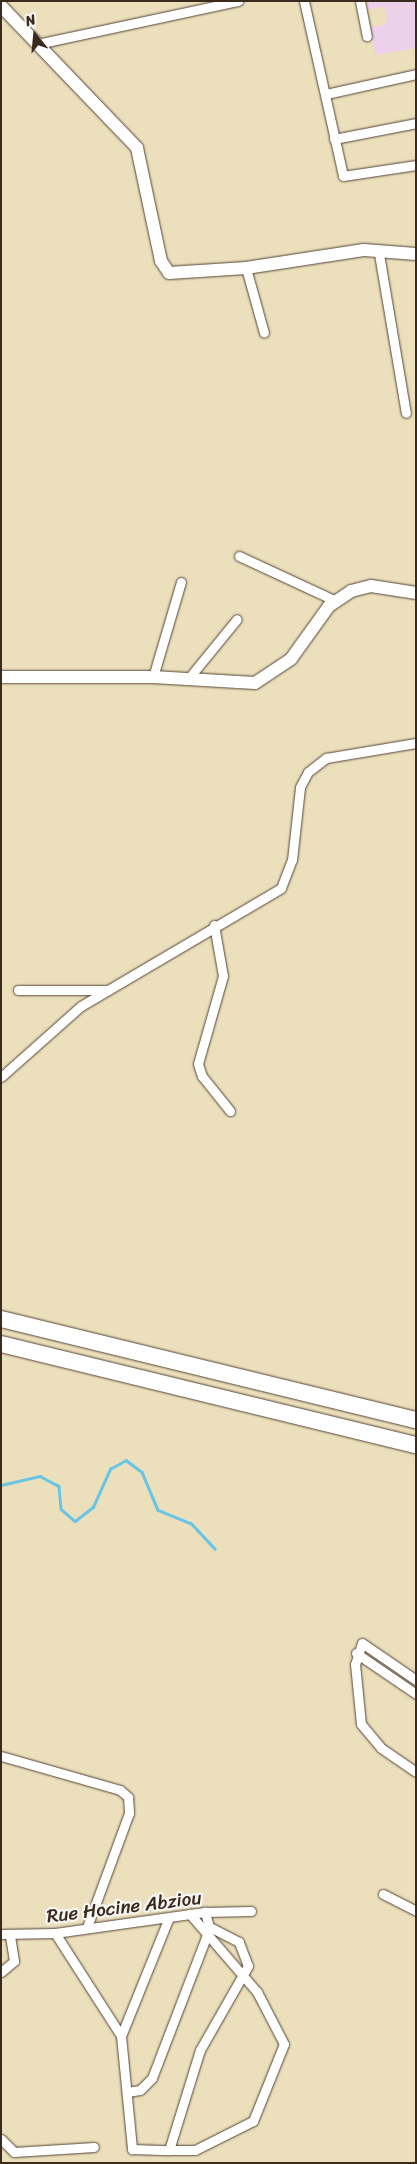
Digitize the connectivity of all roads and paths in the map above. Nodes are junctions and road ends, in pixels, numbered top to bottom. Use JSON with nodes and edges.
{"nodes":[{"id":1,"x":238,"y":1,"type":"edge"},
{"id":2,"x":304,"y":1,"type":"edge"},
{"id":3,"x":360,"y":1,"type":"edge"},
{"id":4,"x":1,"y":6,"type":"edge"},
{"id":5,"x":367,"y":36,"type":"dead end"},
{"id":6,"x":37,"y":44,"type":"junction"},
{"id":7,"x":416,"y":74,"type":"edge"},
{"id":8,"x":326,"y":94,"type":"junction"},
{"id":9,"x":416,"y":124,"type":"edge"},
{"id":10,"x":334,"y":139,"type":"junction"},
{"id":11,"x":416,"y":164,"type":"edge"},
{"id":12,"x":379,"y":254,"type":"junction"},
{"id":13,"x":416,"y":254,"type":"edge"},
{"id":14,"x":246,"y":268,"type":"junction"},
{"id":15,"x":264,"y":333,"type":"dead end"},
{"id":16,"x":406,"y":413,"type":"dead end"},
{"id":17,"x":239,"y":556,"type":"dead end"},
{"id":18,"x":181,"y":582,"type":"dead end"},
{"id":19,"x":416,"y":594,"type":"edge"},
{"id":20,"x":336,"y":601,"type":"junction"},
{"id":21,"x":237,"y":619,"type":"dead end"},
{"id":22,"x":153,"y":676,"type":"junction"},
{"id":23,"x":1,"y":677,"type":"edge"},
{"id":24,"x":188,"y":679,"type":"junction"},
{"id":25,"x":416,"y":743,"type":"edge"},
{"id":26,"x":214,"y":925,"type":"junction"},
{"id":27,"x":18,"y":990,"type":"dead end"},
{"id":28,"x":108,"y":990,"type":"junction"},
{"id":29,"x":1,"y":1077,"type":"edge"},
{"id":30,"x":230,"y":1111,"type":"dead end"},
{"id":31,"x":1,"y":1320,"type":"edge"},
{"id":32,"x":1,"y":1344,"type":"edge"},
{"id":33,"x":416,"y":1420,"type":"edge"},
{"id":34,"x":416,"y":1445,"type":"edge"},
{"id":35,"x":356,"y":1653,"type":"junction"},
{"id":36,"x":416,"y":1680,"type":"edge"},
{"id":37,"x":416,"y":1694,"type":"edge"},
{"id":38,"x":1,"y":1756,"type":"edge"},
{"id":39,"x":416,"y":1772,"type":"edge"},
{"id":40,"x":383,"y":1894,"type":"dead end"},
{"id":41,"x":251,"y":1911,"type":"dead end"},
{"id":42,"x":416,"y":1911,"type":"edge"},
{"id":43,"x":205,"y":1912,"type":"junction"},
{"id":44,"x":190,"y":1914,"type":"junction"},
{"id":45,"x":169,"y":1916,"type":"junction"},
{"id":46,"x":87,"y":1927,"type":"junction"},
{"id":47,"x":55,"y":1933,"type":"junction"},
{"id":48,"x":6,"y":1934,"type":"edge"},
{"id":49,"x":207,"y":1935,"type":"junction"},
{"id":50,"x":1,"y":1972,"type":"edge"},
{"id":51,"x":242,"y":1976,"type":"junction"},
{"id":52,"x":121,"y":2036,"type":"junction"},
{"id":53,"x":127,"y":2092,"type":"junction"},
{"id":54,"x":1,"y":2139,"type":"edge"},
{"id":55,"x":94,"y":2148,"type":"dead end"},
{"id":56,"x":169,"y":2150,"type":"junction"}],
"edges":[{"from":1,"to":6,"type":"street"},
{"from":2,"to":8,"type":"street"},
{"from":3,"to":5,"type":"street"},
{"from":4,"to":6,"type":"street"},
{"from":6,"to":14,"type":"street"},
{"from":7,"to":8,"type":"street"},
{"from":8,"to":10,"type":"street"},
{"from":9,"to":10,"type":"street"},
{"from":10,"to":11,"type":"street"},
{"from":12,"to":13,"type":"street"},
{"from":12,"to":14,"type":"street"},
{"from":12,"to":16,"type":"street"},
{"from":14,"to":15,"type":"street"},
{"from":17,"to":20,"type":"street"},
{"from":18,"to":22,"type":"street"},
{"from":19,"to":20,"type":"street"},
{"from":20,"to":24,"type":"street"},
{"from":21,"to":24,"type":"street"},
{"from":22,"to":23,"type":"street"},
{"from":22,"to":24,"type":"street"},
{"from":25,"to":26,"type":"street"},
{"from":26,"to":28,"type":"street"},
{"from":26,"to":30,"type":"street"},
{"from":27,"to":28,"type":"street"},
{"from":28,"to":29,"type":"street"},
{"from":31,"to":33,"type":"highway"},
{"from":32,"to":34,"type":"highway"},
{"from":35,"to":36,"type":"street"},
{"from":35,"to":37,"type":"street"},
{"from":35,"to":39,"type":"street"},
{"from":38,"to":46,"type":"street"},
{"from":40,"to":42,"type":"street"},
{"from":41,"to":43,"type":"street","name":"Rue Hocine Abziou"},
{"from":43,"to":44,"type":"street","name":"Rue Hocine Abziou"},
{"from":43,"to":51,"type":"street"},
{"from":44,"to":45,"type":"street","name":"Rue Hocine Abziou"},
{"from":44,"to":49,"type":"street"},
{"from":45,"to":46,"type":"street","name":"Rue Hocine Abziou"},
{"from":45,"to":52,"type":"street"},
{"from":46,"to":47,"type":"street","name":"Rue Hocine Abziou"},
{"from":47,"to":48,"type":"street","name":"Rue Hocine Abziou"},
{"from":47,"to":52,"type":"street"},
{"from":48,"to":50,"type":"street"},
{"from":49,"to":51,"type":"street"},
{"from":49,"to":53,"type":"street"},
{"from":51,"to":56,"type":"street"},
{"from":51,"to":56,"type":"street"},
{"from":52,"to":53,"type":"street"},
{"from":53,"to":56,"type":"street"},
{"from":54,"to":55,"type":"street"}]}
